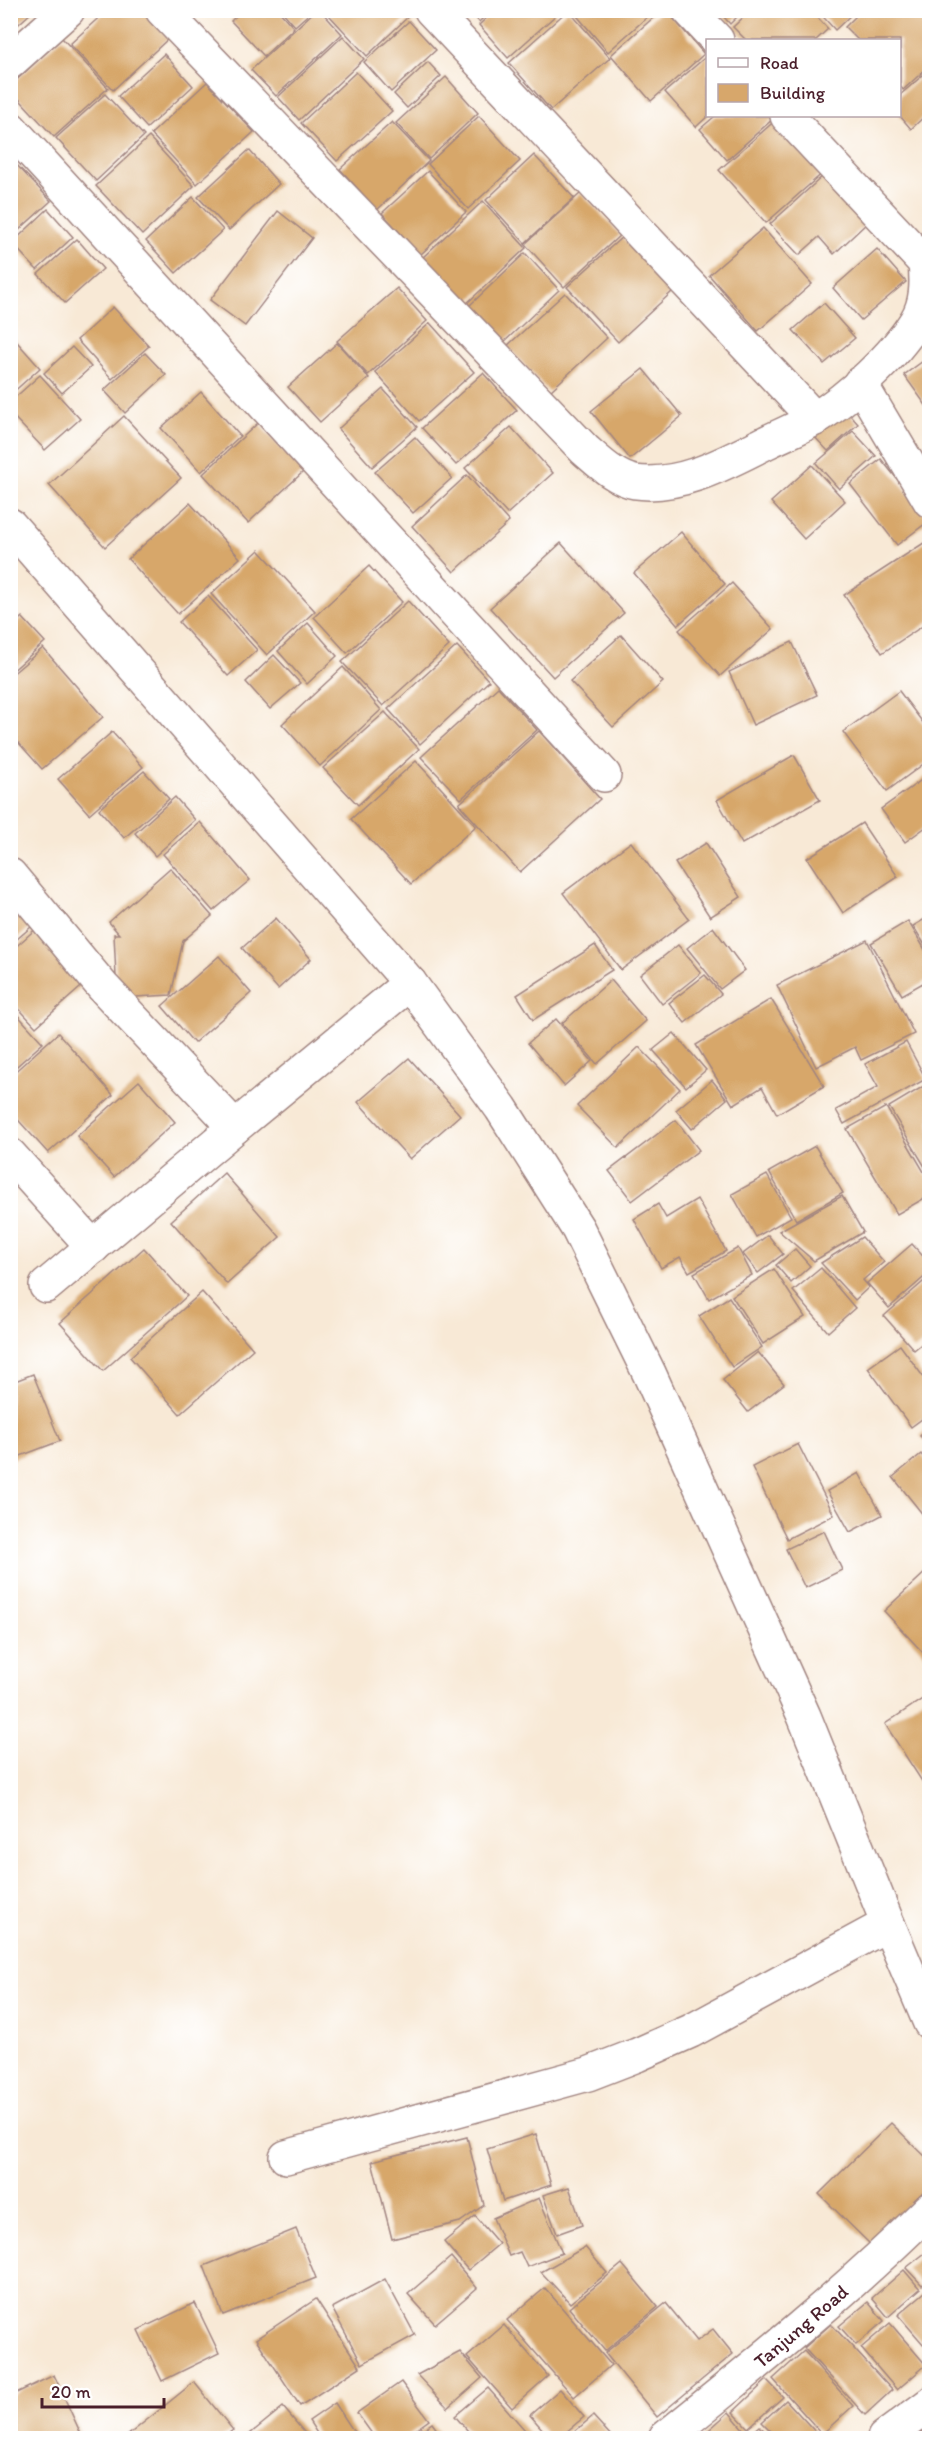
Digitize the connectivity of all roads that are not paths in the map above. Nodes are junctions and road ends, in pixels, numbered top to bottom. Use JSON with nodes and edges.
{"nodes":[{"id":1,"x":68,"y":10,"type":"edge"},
{"id":2,"x":162,"y":10,"type":"edge"},
{"id":3,"x":431,"y":10,"type":"edge"},
{"id":4,"x":689,"y":10,"type":"edge"},
{"id":5,"x":716,"y":39,"type":"edge"},
{"id":6,"x":10,"y":62,"type":"edge"},
{"id":7,"x":788,"y":117,"type":"edge"},
{"id":8,"x":10,"y":128,"type":"edge"},
{"id":9,"x":860,"y":383,"type":"junction"},
{"id":10,"x":815,"y":419,"type":"junction"},
{"id":11,"x":930,"y":501,"type":"edge"},
{"id":12,"x":10,"y":525,"type":"edge"},
{"id":13,"x":604,"y":775,"type":"dead end"},
{"id":14,"x":10,"y":875,"type":"edge"},
{"id":15,"x":410,"y":983,"type":"junction"},
{"id":16,"x":234,"y":1127,"type":"junction"},
{"id":17,"x":10,"y":1155,"type":"edge"},
{"id":18,"x":93,"y":1247,"type":"junction"},
{"id":19,"x":46,"y":1286,"type":"dead end"},
{"id":20,"x":888,"y":1924,"type":"junction"},
{"id":21,"x":930,"y":2023,"type":"edge"},
{"id":22,"x":286,"y":2157,"type":"dead end"},
{"id":23,"x":930,"y":2209,"type":"edge"},
{"id":24,"x":930,"y":2404,"type":"edge"},
{"id":25,"x":898,"y":2433,"type":"edge"},
{"id":26,"x":665,"y":2439,"type":"edge"}],
"edges":[{"from":1,"to":6,"type":"street"},
{"from":2,"to":10,"type":"street"},
{"from":3,"to":10,"type":"street"},
{"from":4,"to":5,"type":"street"},
{"from":7,"to":9,"type":"street"},
{"from":8,"to":13,"type":"street"},
{"from":9,"to":10,"type":"street"},
{"from":9,"to":11,"type":"street"},
{"from":12,"to":15,"type":"street"},
{"from":14,"to":16,"type":"street"},
{"from":15,"to":16,"type":"street"},
{"from":15,"to":20,"type":"street"},
{"from":16,"to":18,"type":"street"},
{"from":17,"to":18,"type":"street"},
{"from":18,"to":19,"type":"street"},
{"from":20,"to":21,"type":"street"},
{"from":20,"to":22,"type":"street"},
{"from":23,"to":26,"type":"street","name":"Tanjung Road"},
{"from":24,"to":25,"type":"street"}]}
